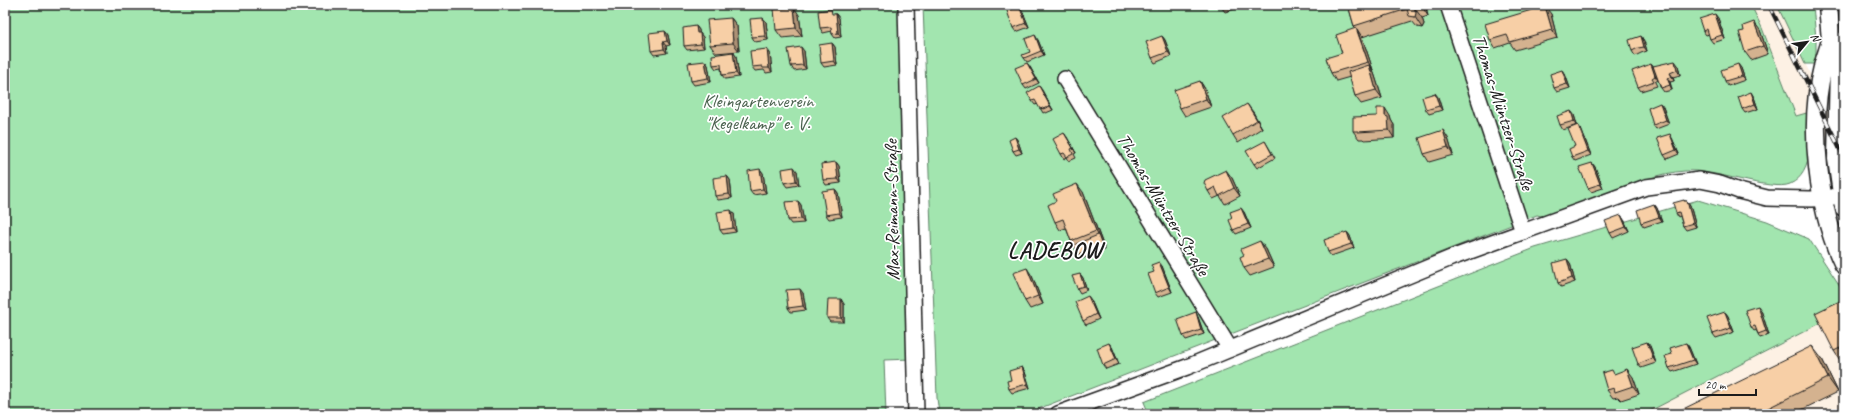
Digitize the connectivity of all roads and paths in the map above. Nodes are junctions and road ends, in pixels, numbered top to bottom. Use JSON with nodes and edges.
{"nodes":[{"id":1,"x":906,"y":5,"type":"edge"},
{"id":2,"x":1448,"y":5,"type":"edge"},
{"id":3,"x":1828,"y":5,"type":"edge"},
{"id":4,"x":1838,"y":41,"type":"edge"},
{"id":5,"x":1065,"y":79,"type":"dead end"},
{"id":6,"x":1822,"y":199,"type":"junction"},
{"id":7,"x":1843,"y":201,"type":"edge"},
{"id":8,"x":1523,"y":232,"type":"junction"},
{"id":9,"x":1844,"y":265,"type":"edge"},
{"id":10,"x":1230,"y":349,"type":"junction"},
{"id":11,"x":916,"y":414,"type":"edge"},
{"id":12,"x":1058,"y":414,"type":"edge"}],
"edges":[{"from":1,"to":11,"type":"street","name":"Max-Reimann-Straße"},
{"from":2,"to":8,"type":"street","name":"Thomas-Müntzer-Straße"},
{"from":3,"to":4,"type":"street"},
{"from":4,"to":6,"type":"street"},
{"from":4,"to":7,"type":"street"},
{"from":5,"to":10,"type":"street","name":"Thomas-Müntzer-Straße"},
{"from":6,"to":7,"type":"street"},
{"from":6,"to":8,"type":"street"},
{"from":6,"to":9,"type":"street"},
{"from":8,"to":10,"type":"street"},
{"from":10,"to":12,"type":"street"}]}
